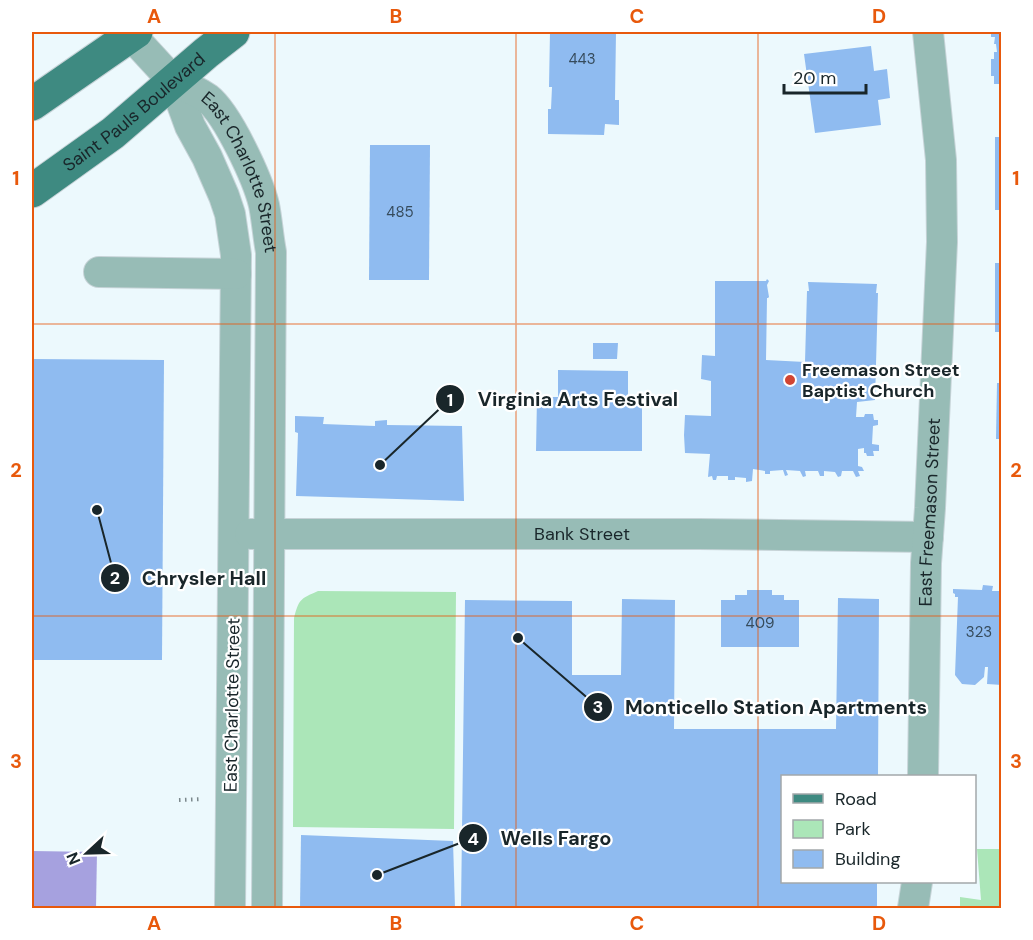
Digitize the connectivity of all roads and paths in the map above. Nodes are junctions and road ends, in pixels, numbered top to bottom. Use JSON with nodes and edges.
{"nodes":[{"id":1,"x":233,"y":32,"type":"edge"},
{"id":2,"x":928,"y":32,"type":"edge"},
{"id":3,"x":132,"y":33,"type":"edge"},
{"id":4,"x":174,"y":82,"type":"junction"},
{"id":5,"x":32,"y":104,"type":"edge"},
{"id":6,"x":32,"y":191,"type":"edge"},
{"id":7,"x":99,"y":272,"type":"dead end"},
{"id":8,"x":236,"y":274,"type":"junction"},
{"id":9,"x":234,"y":534,"type":"junction"},
{"id":10,"x":269,"y":534,"type":"junction"},
{"id":11,"x":928,"y":537,"type":"junction"},
{"id":12,"x":179,"y":577,"type":"dead end"},
{"id":13,"x":205,"y":578,"type":"dead end"},
{"id":14,"x":923,"y":775,"type":"edge"},
{"id":15,"x":202,"y":799,"type":"dead end"},
{"id":16,"x":179,"y":800,"type":"dead end"},
{"id":17,"x":917,"y":883,"type":"edge"},
{"id":18,"x":230,"y":909,"type":"edge"},
{"id":19,"x":267,"y":909,"type":"edge"},
{"id":20,"x":913,"y":909,"type":"edge"}],
"edges":[{"from":1,"to":4,"type":"main road","name":"Saint Pauls Boulevard"},
{"from":2,"to":11,"type":"street","name":"East Freemason Street"},
{"from":3,"to":4,"type":"street"},
{"from":3,"to":5,"type":"main road"},
{"from":4,"to":6,"type":"main road","name":"Saint Pauls Boulevard"},
{"from":4,"to":8,"type":"street","name":"East Charlotte Street"},
{"from":4,"to":10,"type":"street","name":"East Charlotte Street"},
{"from":7,"to":8,"type":"street"},
{"from":8,"to":9,"type":"street","name":"East Charlotte Street"},
{"from":9,"to":10,"type":"street","name":"Bank Street"},
{"from":9,"to":18,"type":"street","name":"East Charlotte Street"},
{"from":10,"to":11,"type":"street","name":"Bank Street"},
{"from":10,"to":19,"type":"street","name":"East Charlotte Street"},
{"from":11,"to":14,"type":"street","name":"East Freemason Street"},
{"from":12,"to":13,"type":"path"},
{"from":15,"to":16,"type":"path"},
{"from":17,"to":20,"type":"street"}]}
